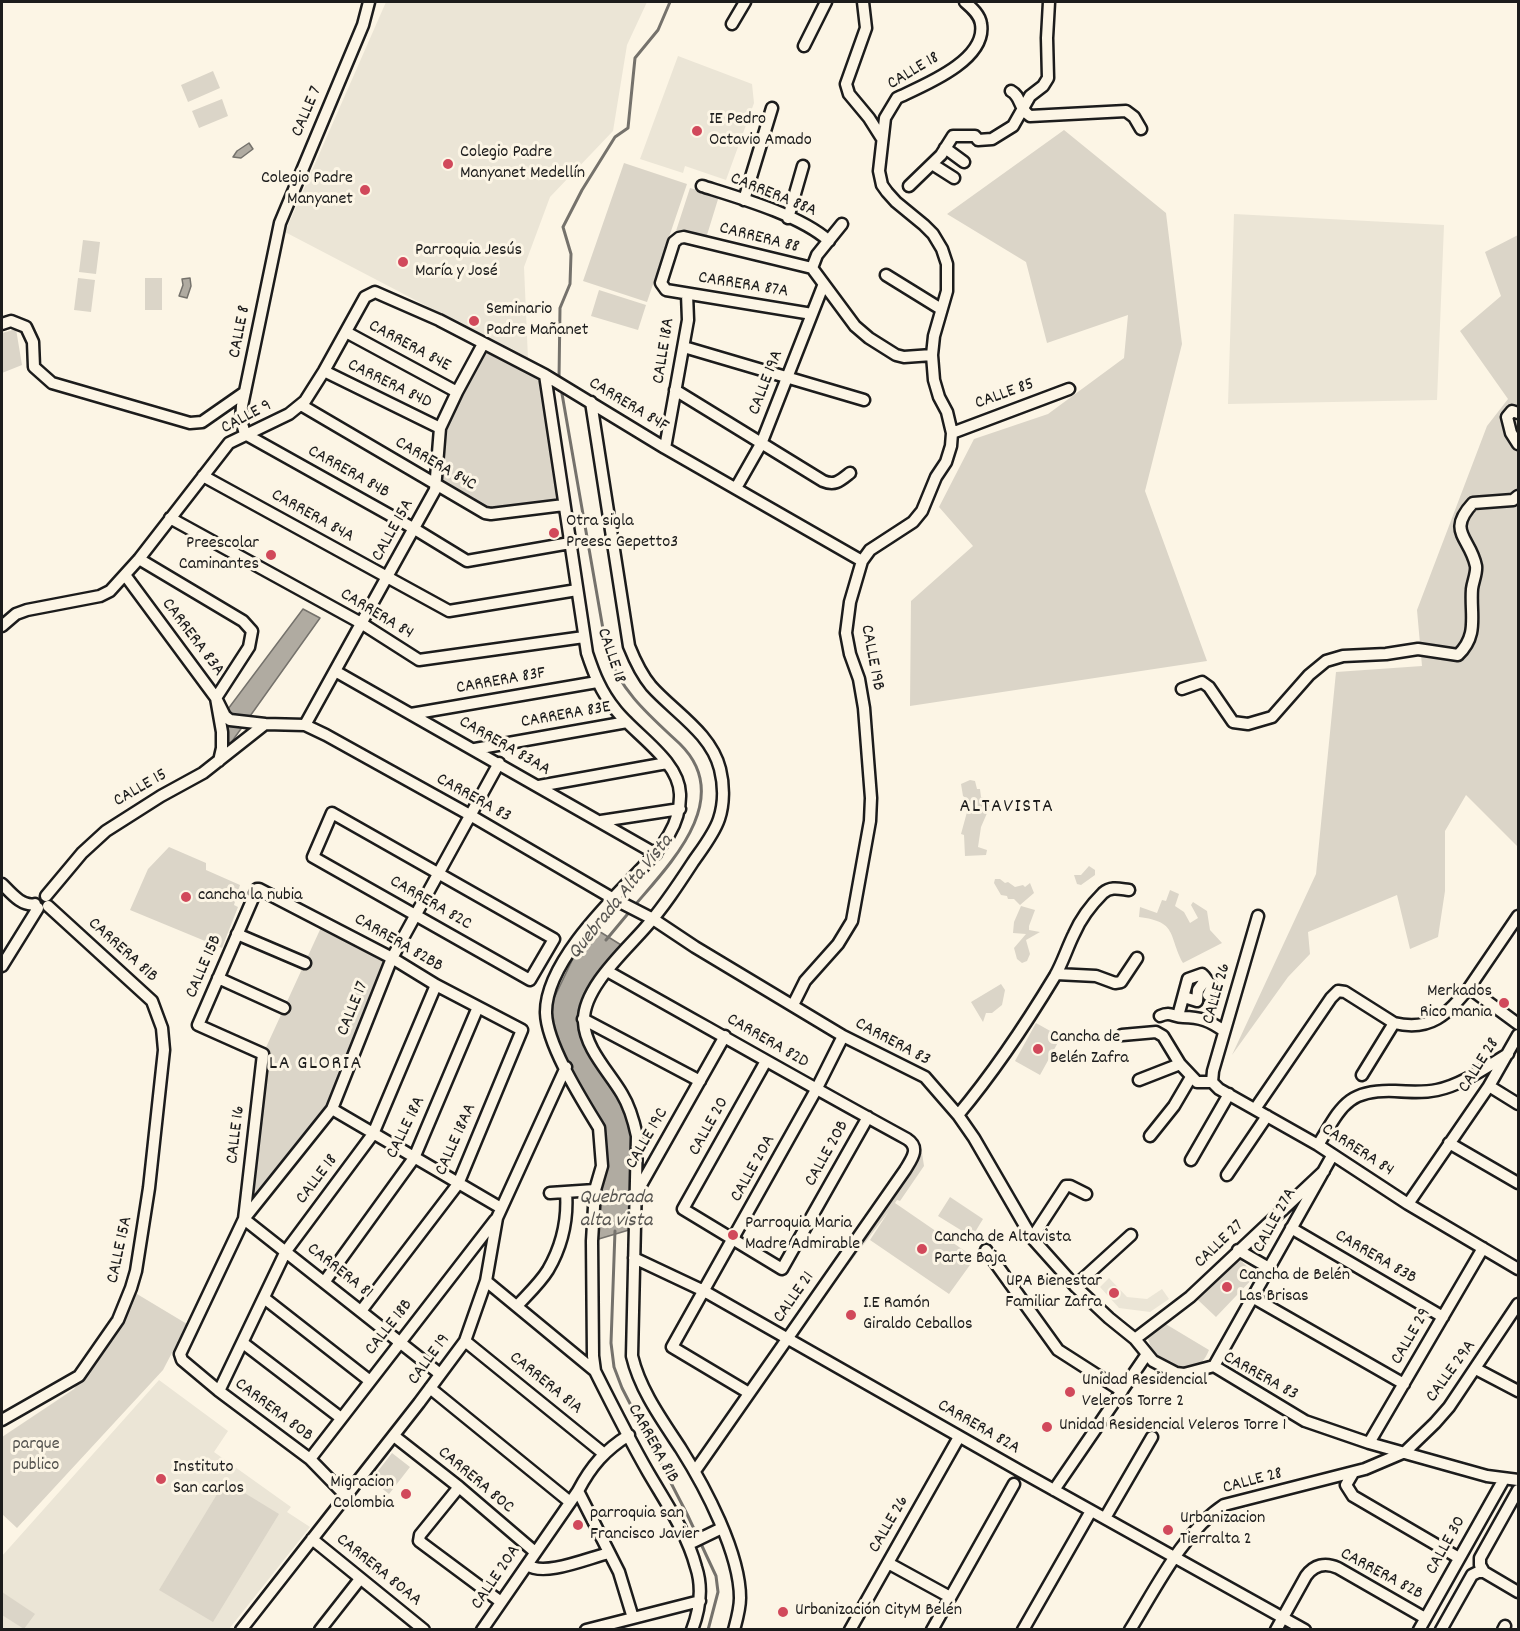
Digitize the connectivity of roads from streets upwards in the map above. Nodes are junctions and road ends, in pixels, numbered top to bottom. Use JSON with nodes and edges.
{"nodes":[{"id":1,"x":369,"y":2,"type":"edge"},
{"id":2,"x":745,"y":2,"type":"edge"},
{"id":3,"x":826,"y":2,"type":"edge"},
{"id":4,"x":863,"y":2,"type":"edge"},
{"id":5,"x":965,"y":2,"type":"edge"},
{"id":6,"x":1049,"y":2,"type":"edge"},
{"id":7,"x":732,"y":24,"type":"dead end"},
{"id":8,"x":804,"y":46,"type":"dead end"},
{"id":9,"x":1011,"y":91,"type":"dead end"},
{"id":10,"x":772,"y":108,"type":"dead end"},
{"id":11,"x":1023,"y":111,"type":"junction"},
{"id":12,"x":1142,"y":129,"type":"dead end"},
{"id":13,"x":882,"y":137,"type":"junction"},
{"id":14,"x":944,"y":144,"type":"junction"},
{"id":15,"x":964,"y":162,"type":"dead end"},
{"id":16,"x":932,"y":164,"type":"junction"},
{"id":17,"x":804,"y":166,"type":"dead end"},
{"id":18,"x":954,"y":178,"type":"dead end"},
{"id":19,"x":702,"y":186,"type":"dead end"},
{"id":20,"x":909,"y":186,"type":"dead end"},
{"id":21,"x":744,"y":200,"type":"junction"},
{"id":22,"x":788,"y":218,"type":"junction"},
{"id":23,"x":842,"y":224,"type":"dead end"},
{"id":24,"x":277,"y":235,"type":"joint"},
{"id":25,"x":684,"y":237,"type":"joint"},
{"id":26,"x":829,"y":241,"type":"junction"},
{"id":27,"x":812,"y":268,"type":"junction"},
{"id":28,"x":886,"y":275,"type":"dead end"},
{"id":29,"x":824,"y":286,"type":"junction"},
{"id":30,"x":669,"y":291,"type":"joint"},
{"id":31,"x":371,"y":292,"type":"joint"},
{"id":32,"x":687,"y":294,"type":"junction"},
{"id":33,"x":941,"y":309,"type":"junction"},
{"id":34,"x":812,"y":314,"type":"junction"},
{"id":35,"x":2,"y":324,"type":"edge"},
{"id":36,"x":346,"y":332,"type":"junction"},
{"id":37,"x":483,"y":344,"type":"junction"},
{"id":38,"x":684,"y":346,"type":"junction"},
{"id":39,"x":932,"y":355,"type":"junction"},
{"id":40,"x":324,"y":371,"type":"junction"},
{"id":41,"x":545,"y":375,"type":"junction"},
{"id":42,"x":787,"y":376,"type":"junction"},
{"id":43,"x":1069,"y":389,"type":"dead end"},
{"id":44,"x":675,"y":390,"type":"junction"},
{"id":45,"x":245,"y":392,"type":"junction"},
{"id":46,"x":457,"y":392,"type":"junction"},
{"id":47,"x":864,"y":400,"type":"dead end"},
{"id":48,"x":591,"y":402,"type":"junction"},
{"id":49,"x":301,"y":405,"type":"junction"},
{"id":50,"x":1518,"y":413,"type":"edge"},
{"id":51,"x":440,"y":428,"type":"junction"},
{"id":52,"x":952,"y":433,"type":"junction"},
{"id":53,"x":245,"y":434,"type":"junction"},
{"id":54,"x":761,"y":444,"type":"junction"},
{"id":55,"x":1518,"y":444,"type":"edge"},
{"id":56,"x":665,"y":448,"type":"junction"},
{"id":57,"x":850,"y":473,"type":"dead end"},
{"id":58,"x":203,"y":476,"type":"junction"},
{"id":59,"x":436,"y":485,"type":"junction"},
{"id":60,"x":736,"y":488,"type":"junction"},
{"id":61,"x":1518,"y":496,"type":"edge"},
{"id":62,"x":564,"y":505,"type":"junction"},
{"id":63,"x":170,"y":518,"type":"junction"},
{"id":64,"x":413,"y":528,"type":"junction"},
{"id":65,"x":570,"y":543,"type":"junction"},
{"id":66,"x":139,"y":559,"type":"junction"},
{"id":67,"x":862,"y":561,"type":"junction"},
{"id":68,"x":125,"y":575,"type":"junction"},
{"id":69,"x":387,"y":576,"type":"junction"},
{"id":70,"x":577,"y":590,"type":"junction"},
{"id":71,"x":361,"y":623,"type":"junction"},
{"id":72,"x":2,"y":626,"type":"edge"},
{"id":73,"x":584,"y":637,"type":"junction"},
{"id":74,"x":335,"y":671,"type":"junction"},
{"id":75,"x":597,"y":682,"type":"junction"},
{"id":76,"x":1182,"y":689,"type":"dead end"},
{"id":77,"x":216,"y":698,"type":"junction"},
{"id":78,"x":411,"y":714,"type":"junction"},
{"id":79,"x":627,"y":722,"type":"junction"},
{"id":80,"x":265,"y":724,"type":"junction"},
{"id":81,"x":305,"y":725,"type":"junction"},
{"id":82,"x":475,"y":749,"type":"junction"},
{"id":83,"x":218,"y":761,"type":"junction"},
{"id":84,"x":499,"y":763,"type":"junction"},
{"id":85,"x":668,"y":763,"type":"junction"},
{"id":86,"x":539,"y":786,"type":"junction"},
{"id":87,"x":680,"y":809,"type":"junction"},
{"id":88,"x":470,"y":815,"type":"junction"},
{"id":89,"x":601,"y":821,"type":"junction"},
{"id":90,"x":656,"y":854,"type":"junction"},
{"id":91,"x":439,"y":873,"type":"junction"},
{"id":92,"x":2,"y":884,"type":"edge"},
{"id":93,"x":257,"y":889,"type":"joint"},
{"id":94,"x":1129,"y":890,"type":"dead end"},
{"id":95,"x":612,"y":898,"type":"junction"},
{"id":96,"x":42,"y":904,"type":"junction"},
{"id":97,"x":416,"y":915,"type":"junction"},
{"id":98,"x":1258,"y":915,"type":"dead end"},
{"id":99,"x":1518,"y":916,"type":"edge"},
{"id":100,"x":653,"y":919,"type":"junction"},
{"id":101,"x":237,"y":934,"type":"junction"},
{"id":102,"x":392,"y":958,"type":"junction"},
{"id":103,"x":1137,"y":958,"type":"dead end"},
{"id":104,"x":305,"y":963,"type":"dead end"},
{"id":105,"x":2,"y":966,"type":"edge"},
{"id":106,"x":607,"y":971,"type":"junction"},
{"id":107,"x":1056,"y":974,"type":"junction"},
{"id":108,"x":218,"y":978,"type":"junction"},
{"id":109,"x":436,"y":985,"type":"junction"},
{"id":110,"x":1469,"y":988,"type":"junction"},
{"id":111,"x":1185,"y":993,"type":"junction"},
{"id":112,"x":793,"y":1005,"type":"junction"},
{"id":113,"x":478,"y":1007,"type":"junction"},
{"id":114,"x":284,"y":1008,"type":"dead end"},
{"id":115,"x":1160,"y":1016,"type":"dead end"},
{"id":116,"x":1179,"y":1016,"type":"junction"},
{"id":117,"x":584,"y":1019,"type":"junction"},
{"id":118,"x":1394,"y":1023,"type":"junction"},
{"id":119,"x":1518,"y":1024,"type":"edge"},
{"id":120,"x":162,"y":1028,"type":"joint"},
{"id":121,"x":522,"y":1030,"type":"joint"},
{"id":122,"x":1224,"y":1030,"type":"junction"},
{"id":123,"x":1122,"y":1035,"type":"dead end"},
{"id":124,"x":1518,"y":1035,"type":"edge"},
{"id":125,"x":725,"y":1036,"type":"junction"},
{"id":126,"x":843,"y":1036,"type":"junction"},
{"id":127,"x":263,"y":1054,"type":"joint"},
{"id":128,"x":1508,"y":1054,"type":"junction"},
{"id":129,"x":766,"y":1061,"type":"junction"},
{"id":130,"x":1180,"y":1064,"type":"junction"},
{"id":131,"x":566,"y":1067,"type":"junction"},
{"id":132,"x":1362,"y":1075,"type":"dead end"},
{"id":133,"x":1191,"y":1077,"type":"junction"},
{"id":134,"x":1139,"y":1080,"type":"dead end"},
{"id":135,"x":700,"y":1081,"type":"junction"},
{"id":136,"x":1212,"y":1082,"type":"junction"},
{"id":137,"x":1489,"y":1086,"type":"junction"},
{"id":138,"x":816,"y":1090,"type":"junction"},
{"id":139,"x":1228,"y":1094,"type":"junction"},
{"id":140,"x":1518,"y":1104,"type":"edge"},
{"id":141,"x":332,"y":1109,"type":"junction"},
{"id":142,"x":1255,"y":1109,"type":"junction"},
{"id":143,"x":958,"y":1115,"type":"junction"},
{"id":144,"x":1268,"y":1116,"type":"junction"},
{"id":145,"x":868,"y":1118,"type":"junction"},
{"id":146,"x":373,"y":1134,"type":"junction"},
{"id":147,"x":1150,"y":1136,"type":"dead end"},
{"id":148,"x":911,"y":1142,"type":"joint"},
{"id":149,"x":1449,"y":1143,"type":"junction"},
{"id":150,"x":1318,"y":1145,"type":"junction"},
{"id":151,"x":1332,"y":1156,"type":"junction"},
{"id":152,"x":414,"y":1158,"type":"junction"},
{"id":153,"x":1191,"y":1160,"type":"dead end"},
{"id":154,"x":1324,"y":1171,"type":"junction"},
{"id":155,"x":1227,"y":1175,"type":"dead end"},
{"id":156,"x":1518,"y":1183,"type":"edge"},
{"id":157,"x":458,"y":1184,"type":"junction"},
{"id":158,"x":595,"y":1190,"type":"junction"},
{"id":159,"x":566,"y":1192,"type":"junction"},
{"id":160,"x":637,"y":1192,"type":"junction"},
{"id":161,"x":550,"y":1193,"type":"dead end"},
{"id":162,"x":1086,"y":1194,"type":"dead end"},
{"id":163,"x":1408,"y":1204,"type":"junction"},
{"id":164,"x":499,"y":1213,"type":"junction"},
{"id":165,"x":244,"y":1219,"type":"junction"},
{"id":166,"x":1291,"y":1228,"type":"junction"},
{"id":167,"x":1131,"y":1235,"type":"dead end"},
{"id":168,"x":1032,"y":1238,"type":"junction"},
{"id":169,"x":733,"y":1240,"type":"junction"},
{"id":170,"x":1483,"y":1248,"type":"junction"},
{"id":171,"x":986,"y":1250,"type":"dead end"},
{"id":172,"x":1238,"y":1250,"type":"junction"},
{"id":173,"x":286,"y":1251,"type":"junction"},
{"id":174,"x":634,"y":1258,"type":"junction"},
{"id":175,"x":1269,"y":1268,"type":"junction"},
{"id":176,"x":1518,"y":1269,"type":"edge"},
{"id":177,"x":325,"y":1281,"type":"junction"},
{"id":178,"x":486,"y":1281,"type":"junction"},
{"id":179,"x":1075,"y":1286,"type":"junction"},
{"id":180,"x":704,"y":1291,"type":"junction"},
{"id":181,"x":1252,"y":1297,"type":"junction"},
{"id":182,"x":264,"y":1298,"type":"junction"},
{"id":183,"x":517,"y":1306,"type":"junction"},
{"id":184,"x":1518,"y":1307,"type":"edge"},
{"id":185,"x":361,"y":1311,"type":"junction"},
{"id":186,"x":1443,"y":1317,"type":"junction"},
{"id":187,"x":788,"y":1338,"type":"junction"},
{"id":188,"x":1135,"y":1339,"type":"junction"},
{"id":189,"x":465,"y":1341,"type":"junction"},
{"id":190,"x":400,"y":1342,"type":"junction"},
{"id":191,"x":243,"y":1343,"type":"junction"},
{"id":192,"x":180,"y":1354,"type":"joint"},
{"id":193,"x":1147,"y":1354,"type":"junction"},
{"id":194,"x":1214,"y":1366,"type":"junction"},
{"id":195,"x":1476,"y":1369,"type":"junction"},
{"id":196,"x":595,"y":1371,"type":"junction"},
{"id":197,"x":440,"y":1374,"type":"junction"},
{"id":198,"x":638,"y":1374,"type":"joint"},
{"id":199,"x":370,"y":1381,"type":"junction"},
{"id":200,"x":1404,"y":1384,"type":"junction"},
{"id":201,"x":430,"y":1388,"type":"junction"},
{"id":202,"x":219,"y":1391,"type":"junction"},
{"id":203,"x":1122,"y":1391,"type":"junction"},
{"id":204,"x":1518,"y":1391,"type":"edge"},
{"id":205,"x":749,"y":1393,"type":"junction"},
{"id":206,"x":341,"y":1418,"type":"junction"},
{"id":207,"x":2,"y":1420,"type":"edge"},
{"id":208,"x":628,"y":1435,"type":"junction"},
{"id":209,"x":394,"y":1436,"type":"junction"},
{"id":210,"x":959,"y":1437,"type":"junction"},
{"id":211,"x":1152,"y":1437,"type":"dead end"},
{"id":212,"x":1368,"y":1443,"type":"junction"},
{"id":213,"x":1405,"y":1452,"type":"junction"},
{"id":214,"x":603,"y":1453,"type":"junction"},
{"id":215,"x":310,"y":1459,"type":"junction"},
{"id":216,"x":694,"y":1472,"type":"junction"},
{"id":217,"x":1353,"y":1473,"type":"junction"},
{"id":218,"x":1504,"y":1479,"type":"junction"},
{"id":219,"x":1518,"y":1480,"type":"edge"},
{"id":220,"x":1014,"y":1484,"type":"dead end"},
{"id":221,"x":459,"y":1487,"type":"junction"},
{"id":222,"x":1054,"y":1490,"type":"junction"},
{"id":223,"x":1518,"y":1490,"type":"edge"},
{"id":224,"x":578,"y":1491,"type":"junction"},
{"id":225,"x":346,"y":1496,"type":"junction"},
{"id":226,"x":570,"y":1502,"type":"junction"},
{"id":227,"x":1091,"y":1511,"type":"junction"},
{"id":228,"x":1105,"y":1518,"type":"junction"},
{"id":229,"x":719,"y":1526,"type":"junction"},
{"id":230,"x":312,"y":1539,"type":"junction"},
{"id":231,"x":689,"y":1541,"type":"junction"},
{"id":232,"x":535,"y":1552,"type":"junction"},
{"id":233,"x":609,"y":1552,"type":"junction"},
{"id":234,"x":1176,"y":1556,"type":"junction"},
{"id":235,"x":1459,"y":1558,"type":"junction"},
{"id":236,"x":888,"y":1563,"type":"junction"},
{"id":237,"x":527,"y":1565,"type":"junction"},
{"id":238,"x":1484,"y":1572,"type":"junction"},
{"id":239,"x":360,"y":1579,"type":"junction"},
{"id":240,"x":1518,"y":1592,"type":"edge"},
{"id":241,"x":950,"y":1597,"type":"junction"},
{"id":242,"x":700,"y":1601,"type":"junction"},
{"id":243,"x":501,"y":1602,"type":"junction"},
{"id":244,"x":1283,"y":1617,"type":"junction"},
{"id":245,"x":633,"y":1618,"type":"junction"},
{"id":246,"x":1425,"y":1618,"type":"junction"},
{"id":247,"x":412,"y":1620,"type":"junction"},
{"id":248,"x":241,"y":1629,"type":"edge"},
{"id":249,"x":320,"y":1629,"type":"edge"},
{"id":250,"x":405,"y":1629,"type":"edge"},
{"id":251,"x":424,"y":1629,"type":"edge"},
{"id":252,"x":482,"y":1629,"type":"edge"},
{"id":253,"x":586,"y":1629,"type":"edge"},
{"id":254,"x":692,"y":1629,"type":"edge"},
{"id":255,"x":734,"y":1629,"type":"edge"},
{"id":256,"x":850,"y":1629,"type":"edge"},
{"id":257,"x":932,"y":1629,"type":"edge"},
{"id":258,"x":1023,"y":1629,"type":"edge"},
{"id":259,"x":1130,"y":1629,"type":"edge"},
{"id":260,"x":1276,"y":1629,"type":"edge"},
{"id":261,"x":1305,"y":1629,"type":"edge"},
{"id":262,"x":1419,"y":1629,"type":"edge"},
{"id":263,"x":1441,"y":1629,"type":"edge"}],
"edges":[{"from":1,"to":24,"type":"street","name":"CALLE 7"},
{"from":2,"to":7,"type":"street"},
{"from":3,"to":8,"type":"street"},
{"from":4,"to":13,"type":"street"},
{"from":5,"to":13,"type":"street","name":"CALLE 18"},
{"from":6,"to":11,"type":"street"},
{"from":9,"to":11,"type":"street"},
{"from":10,"to":21,"type":"street"},
{"from":11,"to":12,"type":"street"},
{"from":11,"to":14,"type":"street"},
{"from":13,"to":33,"type":"street","name":"CALLE 18"},
{"from":14,"to":15,"type":"street"},
{"from":14,"to":16,"type":"street"},
{"from":16,"to":18,"type":"street"},
{"from":16,"to":20,"type":"street"},
{"from":17,"to":22,"type":"street"},
{"from":19,"to":21,"type":"street","name":"CARRERA 88A"},
{"from":21,"to":22,"type":"street","name":"CARRERA 88A"},
{"from":22,"to":26,"type":"street","name":"CARRERA 88A"},
{"from":23,"to":26,"type":"street"},
{"from":24,"to":45,"type":"street","name":"CALLE 8"},
{"from":25,"to":27,"type":"street","name":"CARRERA 88"},
{"from":25,"to":30,"type":"street","name":"CALLE 18A"},
{"from":26,"to":27,"type":"street"},
{"from":27,"to":29,"type":"street","name":"CARRERA 88"},
{"from":28,"to":33,"type":"street"},
{"from":29,"to":34,"type":"street","name":"CALLE 19A"},
{"from":29,"to":39,"type":"street","name":"CARRERA 88"},
{"from":30,"to":32,"type":"street","name":"CARRERA 87A"},
{"from":31,"to":36,"type":"street","name":"CALLE 9"},
{"from":31,"to":37,"type":"street","name":"CARRERA 84F"},
{"from":32,"to":34,"type":"street","name":"CARRERA 87A"},
{"from":32,"to":38,"type":"street","name":"CALLE 18A"},
{"from":33,"to":39,"type":"street"},
{"from":34,"to":42,"type":"street","name":"CALLE 19A"},
{"from":35,"to":45,"type":"street"},
{"from":36,"to":40,"type":"street","name":"CALLE 9"},
{"from":36,"to":46,"type":"street","name":"CARRERA 84E"},
{"from":37,"to":41,"type":"street","name":"CARRERA 84F"},
{"from":37,"to":46,"type":"street","name":"CALLE 15A"},
{"from":38,"to":42,"type":"street"},
{"from":38,"to":44,"type":"street","name":"CALLE 18A"},
{"from":39,"to":52,"type":"street"},
{"from":40,"to":49,"type":"street","name":"CALLE 9"},
{"from":40,"to":51,"type":"street","name":"CARRERA 84D"},
{"from":41,"to":48,"type":"street","name":"CARRERA 84F"},
{"from":41,"to":62,"type":"street","name":"CALLE 18"},
{"from":42,"to":47,"type":"street"},
{"from":42,"to":54,"type":"street","name":"CALLE 19A"},
{"from":43,"to":52,"type":"street","name":"CALLE 85"},
{"from":44,"to":54,"type":"street"},
{"from":44,"to":56,"type":"street","name":"CALLE 18A"},
{"from":45,"to":53,"type":"street","name":"CALLE 8"},
{"from":46,"to":51,"type":"street","name":"CALLE 15A"},
{"from":48,"to":56,"type":"street","name":"CARRERA 84F"},
{"from":48,"to":100,"type":"street","name":"CALLE 18"},
{"from":49,"to":53,"type":"street","name":"CALLE 9"},
{"from":49,"to":59,"type":"street","name":"CARRERA 84C"},
{"from":50,"to":55,"type":"street"},
{"from":51,"to":59,"type":"street","name":"CALLE 15A"},
{"from":52,"to":67,"type":"street"},
{"from":53,"to":58,"type":"street","name":"CALLE 9"},
{"from":53,"to":64,"type":"street","name":"CARRERA 84B"},
{"from":54,"to":57,"type":"street"},
{"from":54,"to":60,"type":"street","name":"CALLE 19A"},
{"from":56,"to":60,"type":"street","name":"CARRERA 84F"},
{"from":58,"to":63,"type":"street","name":"CALLE 9"},
{"from":58,"to":69,"type":"street","name":"CARRERA 84A"},
{"from":59,"to":62,"type":"street","name":"CARRERA 84C"},
{"from":59,"to":64,"type":"street","name":"CALLE 15A"},
{"from":60,"to":67,"type":"street","name":"CARRERA 84F"},
{"from":61,"to":76,"type":"street"},
{"from":62,"to":65,"type":"street","name":"CALLE 18"},
{"from":63,"to":66,"type":"street","name":"CALLE 9"},
{"from":63,"to":71,"type":"street","name":"CARRERA 84"},
{"from":64,"to":65,"type":"street","name":"CARRERA 84B"},
{"from":64,"to":69,"type":"street","name":"CALLE 15A"},
{"from":65,"to":70,"type":"street","name":"CALLE 18"},
{"from":66,"to":68,"type":"street","name":"CALLE 9"},
{"from":66,"to":77,"type":"street"},
{"from":67,"to":112,"type":"street","name":"CALLE 19B"},
{"from":68,"to":72,"type":"street","name":"CALLE 9"},
{"from":68,"to":77,"type":"street","name":"CARRERA 83A"},
{"from":69,"to":70,"type":"street","name":"CARRERA 84A"},
{"from":69,"to":71,"type":"street","name":"CALLE 15A"},
{"from":70,"to":73,"type":"street","name":"CALLE 18"},
{"from":71,"to":73,"type":"street","name":"CARRERA 84"},
{"from":71,"to":74,"type":"street","name":"CALLE 15A"},
{"from":73,"to":75,"type":"street","name":"CALLE 18"},
{"from":74,"to":78,"type":"street","name":"CARRERA 83AA"},
{"from":74,"to":81,"type":"street","name":"CALLE 15A"},
{"from":75,"to":78,"type":"street","name":"CARRERA 83F"},
{"from":75,"to":79,"type":"street","name":"CALLE 18"},
{"from":77,"to":80,"type":"street","name":"CARRERA 83"},
{"from":77,"to":83,"type":"street","name":"CARRERA 83A"},
{"from":78,"to":82,"type":"street","name":"CARRERA 83AA"},
{"from":79,"to":82,"type":"street","name":"CARRERA 83E"},
{"from":79,"to":85,"type":"street","name":"CALLE 18"},
{"from":80,"to":81,"type":"street","name":"CARRERA 83"},
{"from":80,"to":83,"type":"street","name":"CALLE 15"},
{"from":81,"to":88,"type":"street","name":"CARRERA 83"},
{"from":82,"to":84,"type":"street","name":"CARRERA 83AA"},
{"from":83,"to":96,"type":"street","name":"CALLE 15"},
{"from":84,"to":86,"type":"street","name":"CARRERA 83AA"},
{"from":84,"to":88,"type":"street","name":"CALLE 17"},
{"from":85,"to":86,"type":"street"},
{"from":85,"to":87,"type":"street","name":"CALLE 18"},
{"from":86,"to":89,"type":"street","name":"CARRERA 83AA"},
{"from":87,"to":89,"type":"street"},
{"from":87,"to":90,"type":"street"},
{"from":88,"to":91,"type":"street","name":"CALLE 17"},
{"from":88,"to":95,"type":"street","name":"CARRERA 83"},
{"from":89,"to":90,"type":"street","name":"CARRERA 83AA"},
{"from":90,"to":95,"type":"street"},
{"from":91,"to":97,"type":"street","name":"CALLE 17"},
{"from":91,"to":97,"type":"street","name":"CARRERA 82C"},
{"from":91,"to":97,"type":"street","name":"CARRERA 82C"},
{"from":92,"to":96,"type":"street","name":"CARRERA 81B"},
{"from":93,"to":101,"type":"street","name":"CALLE 15B"},
{"from":93,"to":102,"type":"street","name":"CARRERA 82BB"},
{"from":94,"to":107,"type":"street"},
{"from":95,"to":100,"type":"street","name":"CARRERA 83"},
{"from":95,"to":131,"type":"street"},
{"from":96,"to":105,"type":"street","name":"CALLE 15"},
{"from":96,"to":120,"type":"street","name":"CARRERA 81B"},
{"from":97,"to":102,"type":"street","name":"CALLE 17"},
{"from":98,"to":122,"type":"street","name":"CALLE 26"},
{"from":99,"to":110,"type":"street"},
{"from":100,"to":106,"type":"street"},
{"from":100,"to":112,"type":"street","name":"CARRERA 83"},
{"from":101,"to":104,"type":"street"},
{"from":101,"to":108,"type":"street","name":"CALLE 15B"},
{"from":102,"to":109,"type":"street","name":"CARRERA 82BB"},
{"from":102,"to":141,"type":"street","name":"CALLE 17"},
{"from":103,"to":107,"type":"street"},
{"from":106,"to":117,"type":"street"},
{"from":106,"to":125,"type":"street","name":"CARRERA 82D"},
{"from":107,"to":143,"type":"street"},
{"from":108,"to":114,"type":"street"},
{"from":108,"to":127,"type":"street","name":"CALLE 15B"},
{"from":109,"to":113,"type":"street","name":"CARRERA 82BB"},
{"from":109,"to":146,"type":"street","name":"CALLE 18"},
{"from":110,"to":118,"type":"street"},
{"from":110,"to":119,"type":"street"},
{"from":111,"to":111,"type":"street"},
{"from":111,"to":116,"type":"street"},
{"from":112,"to":126,"type":"street","name":"CARRERA 83"},
{"from":113,"to":121,"type":"street","name":"CARRERA 82BB"},
{"from":113,"to":152,"type":"street","name":"CALLE 18A"},
{"from":115,"to":116,"type":"street"},
{"from":116,"to":122,"type":"street"},
{"from":117,"to":135,"type":"street"},
{"from":117,"to":160,"type":"street"},
{"from":118,"to":132,"type":"street"},
{"from":118,"to":142,"type":"street"},
{"from":120,"to":207,"type":"street","name":"CALLE 15A"},
{"from":121,"to":157,"type":"street","name":"CALLE 18AA"},
{"from":122,"to":136,"type":"street","name":"CALLE 26"},
{"from":123,"to":130,"type":"street"},
{"from":124,"to":128,"type":"street","name":"CALLE 28"},
{"from":125,"to":129,"type":"street","name":"CARRERA 82D"},
{"from":125,"to":135,"type":"street","name":"CALLE 19C"},
{"from":126,"to":138,"type":"street","name":"CALLE 20A"},
{"from":126,"to":143,"type":"street","name":"CARRERA 83"},
{"from":127,"to":165,"type":"street","name":"CALLE 16"},
{"from":128,"to":137,"type":"street","name":"CALLE 28"},
{"from":128,"to":150,"type":"street"},
{"from":129,"to":138,"type":"street","name":"CARRERA 82D"},
{"from":129,"to":169,"type":"street","name":"CALLE 20"},
{"from":130,"to":133,"type":"street"},
{"from":130,"to":134,"type":"street"},
{"from":131,"to":158,"type":"street"},
{"from":131,"to":164,"type":"street","name":"CALLE 19"},
{"from":133,"to":136,"type":"street","name":"CARRERA 84"},
{"from":133,"to":147,"type":"street"},
{"from":135,"to":160,"type":"street","name":"CALLE 19C"},
{"from":136,"to":139,"type":"street","name":"CARRERA 84"},
{"from":137,"to":140,"type":"street"},
{"from":137,"to":149,"type":"street","name":"CALLE 28"},
{"from":138,"to":145,"type":"street","name":"CARRERA 82D"},
{"from":138,"to":169,"type":"street","name":"CALLE 20A"},
{"from":139,"to":142,"type":"street","name":"CARRERA 84"},
{"from":139,"to":153,"type":"street"},
{"from":141,"to":146,"type":"street"},
{"from":141,"to":165,"type":"street","name":"CALLE 17"},
{"from":142,"to":144,"type":"street","name":"CARRERA 84"},
{"from":143,"to":168,"type":"street","name":"CARRERA 83"},
{"from":144,"to":150,"type":"street","name":"CARRERA 84"},
{"from":144,"to":155,"type":"street"},
{"from":145,"to":148,"type":"street","name":"CARRERA 82D"},
{"from":145,"to":169,"type":"street","name":"CALLE 20B"},
{"from":146,"to":152,"type":"street"},
{"from":146,"to":173,"type":"street","name":"CALLE 18"},
{"from":148,"to":187,"type":"street","name":"CALLE 21"},
{"from":149,"to":156,"type":"street"},
{"from":149,"to":163,"type":"street","name":"CALLE 28"},
{"from":150,"to":151,"type":"street","name":"CARRERA 84"},
{"from":151,"to":154,"type":"street","name":"CALLE 27A"},
{"from":151,"to":163,"type":"street","name":"CARRERA 84"},
{"from":152,"to":157,"type":"street"},
{"from":152,"to":177,"type":"street","name":"CALLE 18A"},
{"from":154,"to":166,"type":"street","name":"CALLE 27A"},
{"from":154,"to":172,"type":"street","name":"CALLE 27"},
{"from":157,"to":164,"type":"street"},
{"from":157,"to":185,"type":"street","name":"CALLE 18AA"},
{"from":158,"to":159,"type":"street"},
{"from":158,"to":196,"type":"street"},
{"from":159,"to":161,"type":"street"},
{"from":159,"to":183,"type":"street"},
{"from":160,"to":174,"type":"street","name":"CALLE 19C"},
{"from":162,"to":168,"type":"street"},
{"from":163,"to":170,"type":"street","name":"CARRERA 84"},
{"from":164,"to":178,"type":"street","name":"CALLE 19"},
{"from":164,"to":190,"type":"street","name":"CALLE 18B"},
{"from":165,"to":173,"type":"street","name":"CARRERA 81"},
{"from":165,"to":192,"type":"street","name":"CALLE 17"},
{"from":166,"to":175,"type":"street","name":"CALLE 27A"},
{"from":166,"to":186,"type":"street","name":"CARRERA 83B"},
{"from":167,"to":179,"type":"street"},
{"from":168,"to":179,"type":"street","name":"CARRERA 83"},
{"from":169,"to":180,"type":"street","name":"CALLE 20A"},
{"from":170,"to":176,"type":"street","name":"CARRERA 84"},
{"from":170,"to":186,"type":"street","name":"CALLE 29"},
{"from":171,"to":203,"type":"street"},
{"from":172,"to":175,"type":"street"},
{"from":172,"to":188,"type":"street","name":"CALLE 27"},
{"from":173,"to":177,"type":"street","name":"CARRERA 81"},
{"from":173,"to":182,"type":"street","name":"CALLE 18"},
{"from":174,"to":180,"type":"street","name":"CARRERA 82A"},
{"from":174,"to":198,"type":"street","name":"CALLE 19C"},
{"from":175,"to":181,"type":"street","name":"CALLE 27A"},
{"from":177,"to":185,"type":"street","name":"CARRERA 81"},
{"from":178,"to":183,"type":"street"},
{"from":178,"to":189,"type":"street","name":"CALLE 19"},
{"from":179,"to":188,"type":"street","name":"CARRERA 83"},
{"from":180,"to":187,"type":"street","name":"CARRERA 82A"},
{"from":180,"to":205,"type":"street","name":"CALLE 20A"},
{"from":181,"to":194,"type":"street","name":"CALLE 27A"},
{"from":181,"to":200,"type":"street"},
{"from":182,"to":191,"type":"street","name":"CALLE 18"},
{"from":182,"to":199,"type":"street"},
{"from":183,"to":196,"type":"street"},
{"from":184,"to":195,"type":"street","name":"CALLE 29A"},
{"from":185,"to":190,"type":"street","name":"CARRERA 81"},
{"from":186,"to":200,"type":"street","name":"CALLE 29"},
{"from":187,"to":205,"type":"street","name":"CALLE 21"},
{"from":187,"to":210,"type":"street","name":"CARRERA 82A"},
{"from":188,"to":193,"type":"street","name":"CARRERA 83"},
{"from":189,"to":197,"type":"street","name":"CALLE 19"},
{"from":189,"to":214,"type":"street","name":"CARRERA 81A"},
{"from":190,"to":197,"type":"street","name":"CARRERA 81"},
{"from":190,"to":199,"type":"street","name":"CALLE 18B"},
{"from":191,"to":202,"type":"street","name":"CALLE 18"},
{"from":191,"to":206,"type":"street"},
{"from":192,"to":202,"type":"street","name":"CARRERA 80B"},
{"from":193,"to":194,"type":"street","name":"CARRERA 83"},
{"from":193,"to":203,"type":"street"},
{"from":194,"to":212,"type":"street","name":"CARRERA 83"},
{"from":195,"to":204,"type":"street"},
{"from":195,"to":213,"type":"street","name":"CALLE 29A"},
{"from":196,"to":208,"type":"street","name":"CARRERA 81B"},
{"from":197,"to":201,"type":"street","name":"CALLE 19"},
{"from":198,"to":216,"type":"street","name":"CARRERA 81B"},
{"from":199,"to":206,"type":"street","name":"CALLE 18B"},
{"from":200,"to":212,"type":"street","name":"CALLE 29"},
{"from":201,"to":209,"type":"street","name":"CALLE 19"},
{"from":201,"to":226,"type":"street"},
{"from":202,"to":215,"type":"street","name":"CARRERA 80B"},
{"from":203,"to":222,"type":"street"},
{"from":205,"to":216,"type":"street","name":"CALLE 21"},
{"from":206,"to":215,"type":"street","name":"CALLE 18B"},
{"from":208,"to":214,"type":"street","name":"CALLE 20A"},
{"from":208,"to":231,"type":"street","name":"CARRERA 81B"},
{"from":209,"to":221,"type":"street","name":"CARRERA 80C"},
{"from":209,"to":225,"type":"street","name":"CALLE 19"},
{"from":210,"to":222,"type":"street","name":"CARRERA 82A"},
{"from":210,"to":236,"type":"street","name":"CALLE 26"},
{"from":211,"to":228,"type":"street"},
{"from":212,"to":213,"type":"street","name":"CARRERA 83"},
{"from":213,"to":217,"type":"street","name":"CALLE 28"},
{"from":213,"to":218,"type":"street","name":"CARRERA 83"},
{"from":214,"to":224,"type":"street","name":"CALLE 20A"},
{"from":215,"to":225,"type":"street","name":"CARRERA 80B"},
{"from":216,"to":229,"type":"street","name":"CARRERA 81B"},
{"from":217,"to":234,"type":"street","name":"CALLE 28"},
{"from":217,"to":235,"type":"street"},
{"from":218,"to":219,"type":"street","name":"CARRERA 83"},
{"from":218,"to":235,"type":"street","name":"CALLE 30"},
{"from":220,"to":241,"type":"street"},
{"from":221,"to":232,"type":"street","name":"CARRERA 80C"},
{"from":221,"to":243,"type":"street"},
{"from":222,"to":227,"type":"street","name":"CARRERA 82A"},
{"from":223,"to":238,"type":"street","name":"CALLE 30"},
{"from":224,"to":226,"type":"street","name":"CALLE 20A"},
{"from":224,"to":233,"type":"street"},
{"from":225,"to":230,"type":"street","name":"CALLE 19"},
{"from":226,"to":232,"type":"street","name":"CALLE 20A"},
{"from":227,"to":228,"type":"street","name":"CARRERA 82A"},
{"from":227,"to":258,"type":"street"},
{"from":228,"to":234,"type":"street","name":"CARRERA 82A"},
{"from":229,"to":231,"type":"street"},
{"from":229,"to":255,"type":"street","name":"CARRERA 81B"},
{"from":230,"to":239,"type":"street","name":"CARRERA 80AA"},
{"from":230,"to":248,"type":"street","name":"CALLE 19"},
{"from":231,"to":242,"type":"street","name":"CARRERA 81B"},
{"from":232,"to":237,"type":"street","name":"CALLE 20A"},
{"from":233,"to":237,"type":"street"},
{"from":233,"to":245,"type":"street"},
{"from":234,"to":244,"type":"street","name":"CARRERA 82A"},
{"from":234,"to":259,"type":"street","name":"CALLE 28"},
{"from":235,"to":246,"type":"street","name":"CALLE 30"},
{"from":236,"to":241,"type":"street"},
{"from":236,"to":256,"type":"street","name":"CALLE 26"},
{"from":237,"to":243,"type":"street","name":"CALLE 20A"},
{"from":238,"to":240,"type":"street"},
{"from":238,"to":263,"type":"street","name":"CALLE 30"},
{"from":239,"to":247,"type":"street","name":"CARRERA 80AA"},
{"from":239,"to":249,"type":"street"},
{"from":241,"to":257,"type":"street"},
{"from":242,"to":245,"type":"street"},
{"from":242,"to":254,"type":"street"},
{"from":243,"to":252,"type":"street","name":"CALLE 20A"},
{"from":244,"to":246,"type":"street","name":"CARRERA 82B"},
{"from":244,"to":260,"type":"street"},
{"from":244,"to":261,"type":"street","name":"CARRERA 82A"},
{"from":245,"to":253,"type":"street"},
{"from":246,"to":262,"type":"street","name":"CALLE 30"},
{"from":247,"to":250,"type":"street"},
{"from":247,"to":251,"type":"street","name":"CARRERA 80AA"}]}
